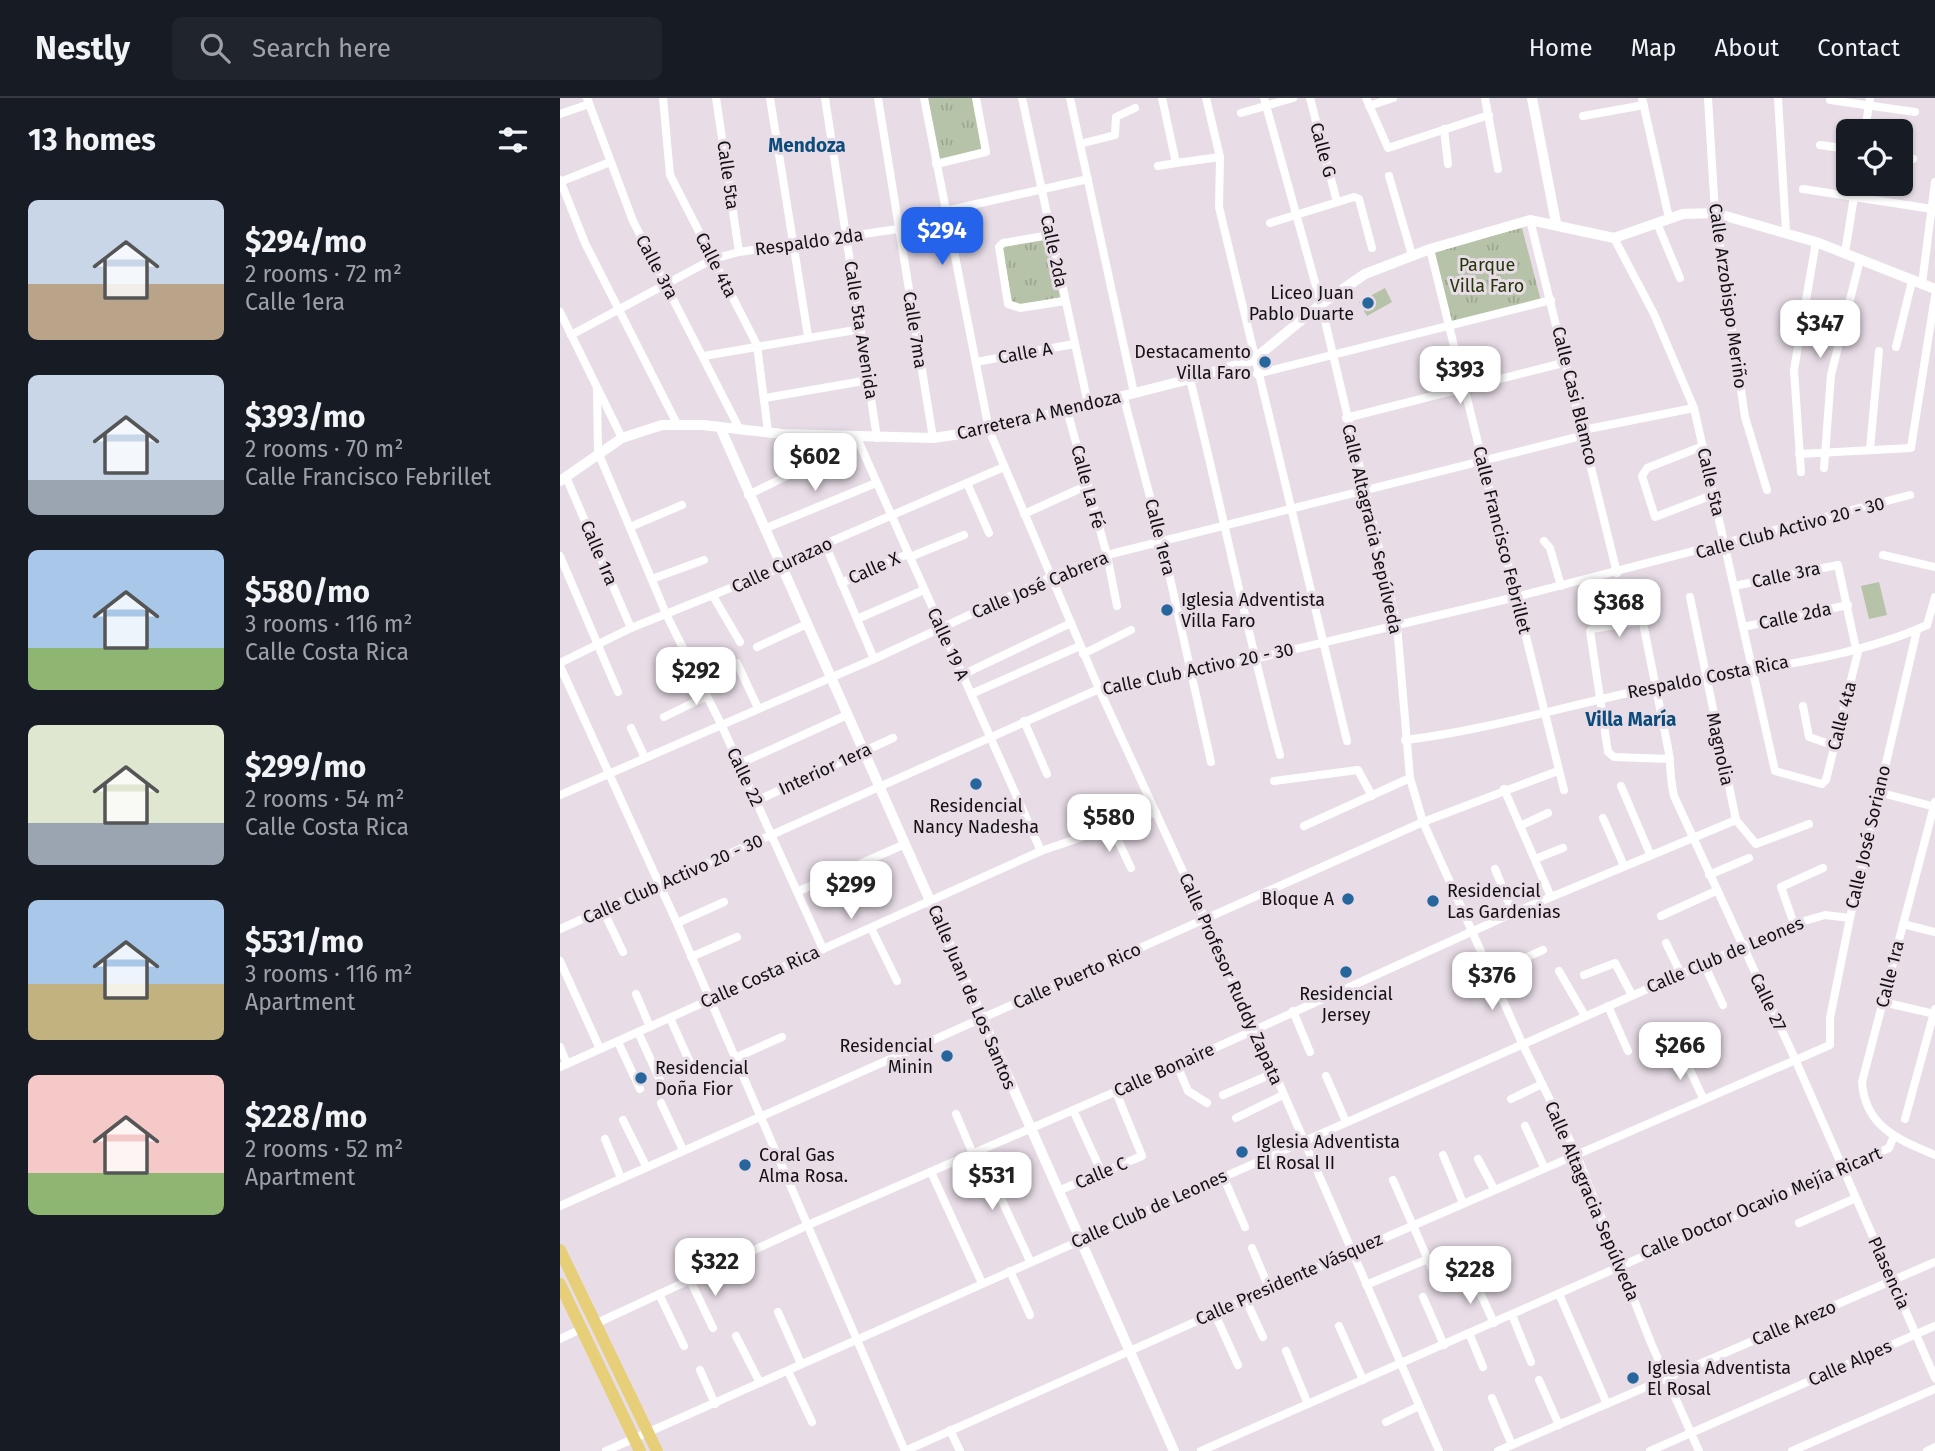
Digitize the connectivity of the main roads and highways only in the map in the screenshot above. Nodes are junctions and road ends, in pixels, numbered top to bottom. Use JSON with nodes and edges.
{"nodes":[{"id":1,"x":560,"y":1250,"type":"edge"},
{"id":2,"x":560,"y":1284,"type":"edge"},
{"id":3,"x":640,"y":1451,"type":"edge"},
{"id":4,"x":657,"y":1451,"type":"edge"}],
"edges":[{"from":1,"to":4,"type":"main road"},
{"from":2,"to":3,"type":"main road"}]}
